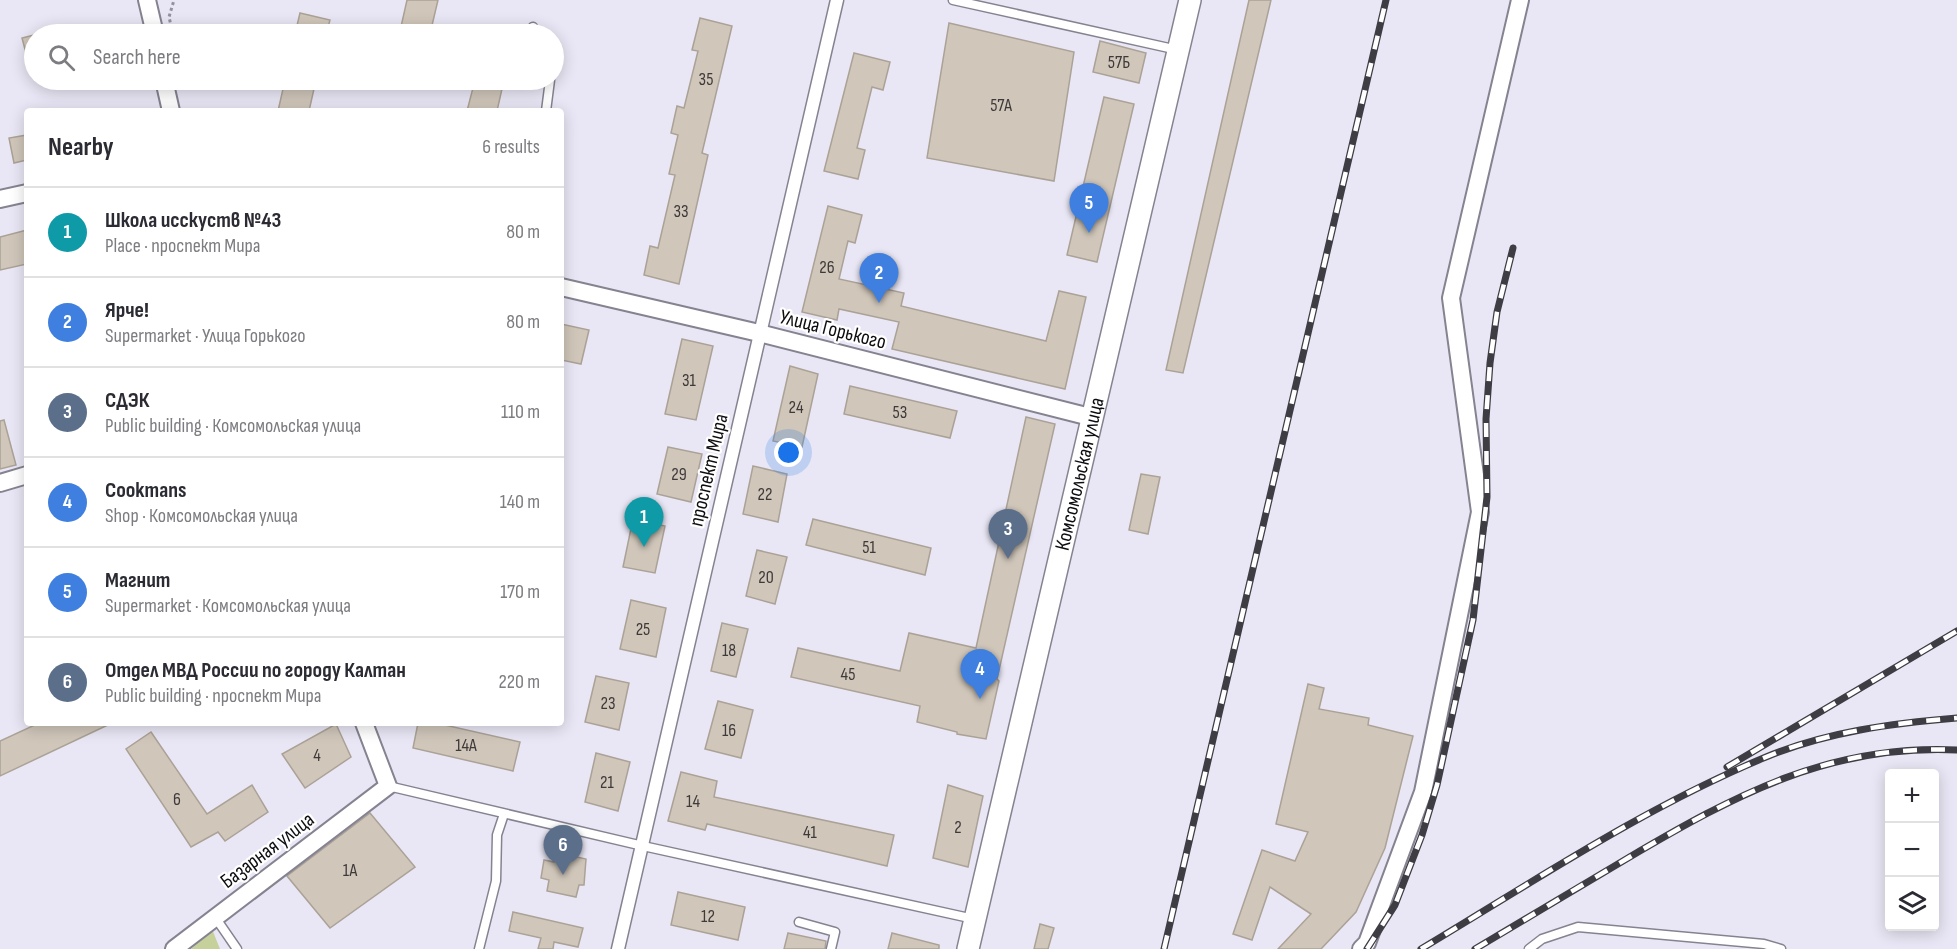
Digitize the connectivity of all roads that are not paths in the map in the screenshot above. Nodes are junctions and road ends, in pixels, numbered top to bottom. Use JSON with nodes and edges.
{"nodes":[{"id":1,"x":147,"y":0,"type":"edge"},
{"id":2,"x":837,"y":0,"type":"edge"},
{"id":3,"x":953,"y":0,"type":"edge"},
{"id":4,"x":1190,"y":0,"type":"edge"},
{"id":5,"x":1520,"y":0,"type":"edge"},
{"id":6,"x":152,"y":24,"type":"edge"},
{"id":7,"x":1178,"y":50,"type":"junction"},
{"id":8,"x":167,"y":90,"type":"edge"},
{"id":9,"x":548,"y":90,"type":"edge"},
{"id":10,"x":170,"y":108,"type":"edge"},
{"id":11,"x":546,"y":108,"type":"edge"},
{"id":12,"x":24,"y":195,"type":"edge"},
{"id":13,"x":0,"y":199,"type":"edge"},
{"id":14,"x":564,"y":288,"type":"edge"},
{"id":15,"x":759,"y":333,"type":"junction"},
{"id":16,"x":1094,"y":418,"type":"junction"},
{"id":17,"x":24,"y":476,"type":"edge"},
{"id":18,"x":0,"y":483,"type":"edge"},
{"id":19,"x":365,"y":726,"type":"edge"},
{"id":20,"x":388,"y":786,"type":"junction"},
{"id":21,"x":504,"y":814,"type":"junction"},
{"id":22,"x":643,"y":846,"type":"junction"},
{"id":23,"x":215,"y":917,"type":"junction"},
{"id":24,"x":975,"y":919,"type":"junction"},
{"id":25,"x":799,"y":922,"type":"dead end"},
{"id":26,"x":174,"y":949,"type":"edge"},
{"id":27,"x":237,"y":949,"type":"edge"},
{"id":28,"x":479,"y":949,"type":"edge"},
{"id":29,"x":618,"y":949,"type":"edge"},
{"id":30,"x":831,"y":949,"type":"edge"},
{"id":31,"x":968,"y":949,"type":"edge"},
{"id":32,"x":1361,"y":949,"type":"edge"},
{"id":33,"x":1529,"y":949,"type":"edge"},
{"id":34,"x":1781,"y":949,"type":"edge"}],
"edges":[{"from":1,"to":6,"type":"street"},
{"from":2,"to":15,"type":"street","name":"проспект Мира"},
{"from":3,"to":7,"type":"lane"},
{"from":4,"to":7,"type":"street","name":"Комсомольская улица"},
{"from":5,"to":32,"type":"street"},
{"from":7,"to":16,"type":"street","name":"Комсомольская улица"},
{"from":8,"to":10,"type":"street"},
{"from":9,"to":11,"type":"lane"},
{"from":12,"to":13,"type":"street"},
{"from":14,"to":15,"type":"street","name":"Улица Горького"},
{"from":15,"to":16,"type":"street","name":"Улица Горького"},
{"from":15,"to":22,"type":"street","name":"проспект Мира"},
{"from":16,"to":24,"type":"street","name":"Комсомольская улица"},
{"from":17,"to":18,"type":"street"},
{"from":19,"to":20,"type":"street"},
{"from":20,"to":21,"type":"lane"},
{"from":20,"to":23,"type":"street","name":"Базарная улица"},
{"from":21,"to":22,"type":"lane"},
{"from":21,"to":28,"type":"lane"},
{"from":22,"to":24,"type":"lane"},
{"from":22,"to":29,"type":"street","name":"проспект Мира"},
{"from":23,"to":26,"type":"street","name":"Базарная улица"},
{"from":23,"to":27,"type":"lane"},
{"from":24,"to":31,"type":"street","name":"Комсомольская улица"},
{"from":25,"to":30,"type":"lane"},
{"from":33,"to":34,"type":"lane"}]}
